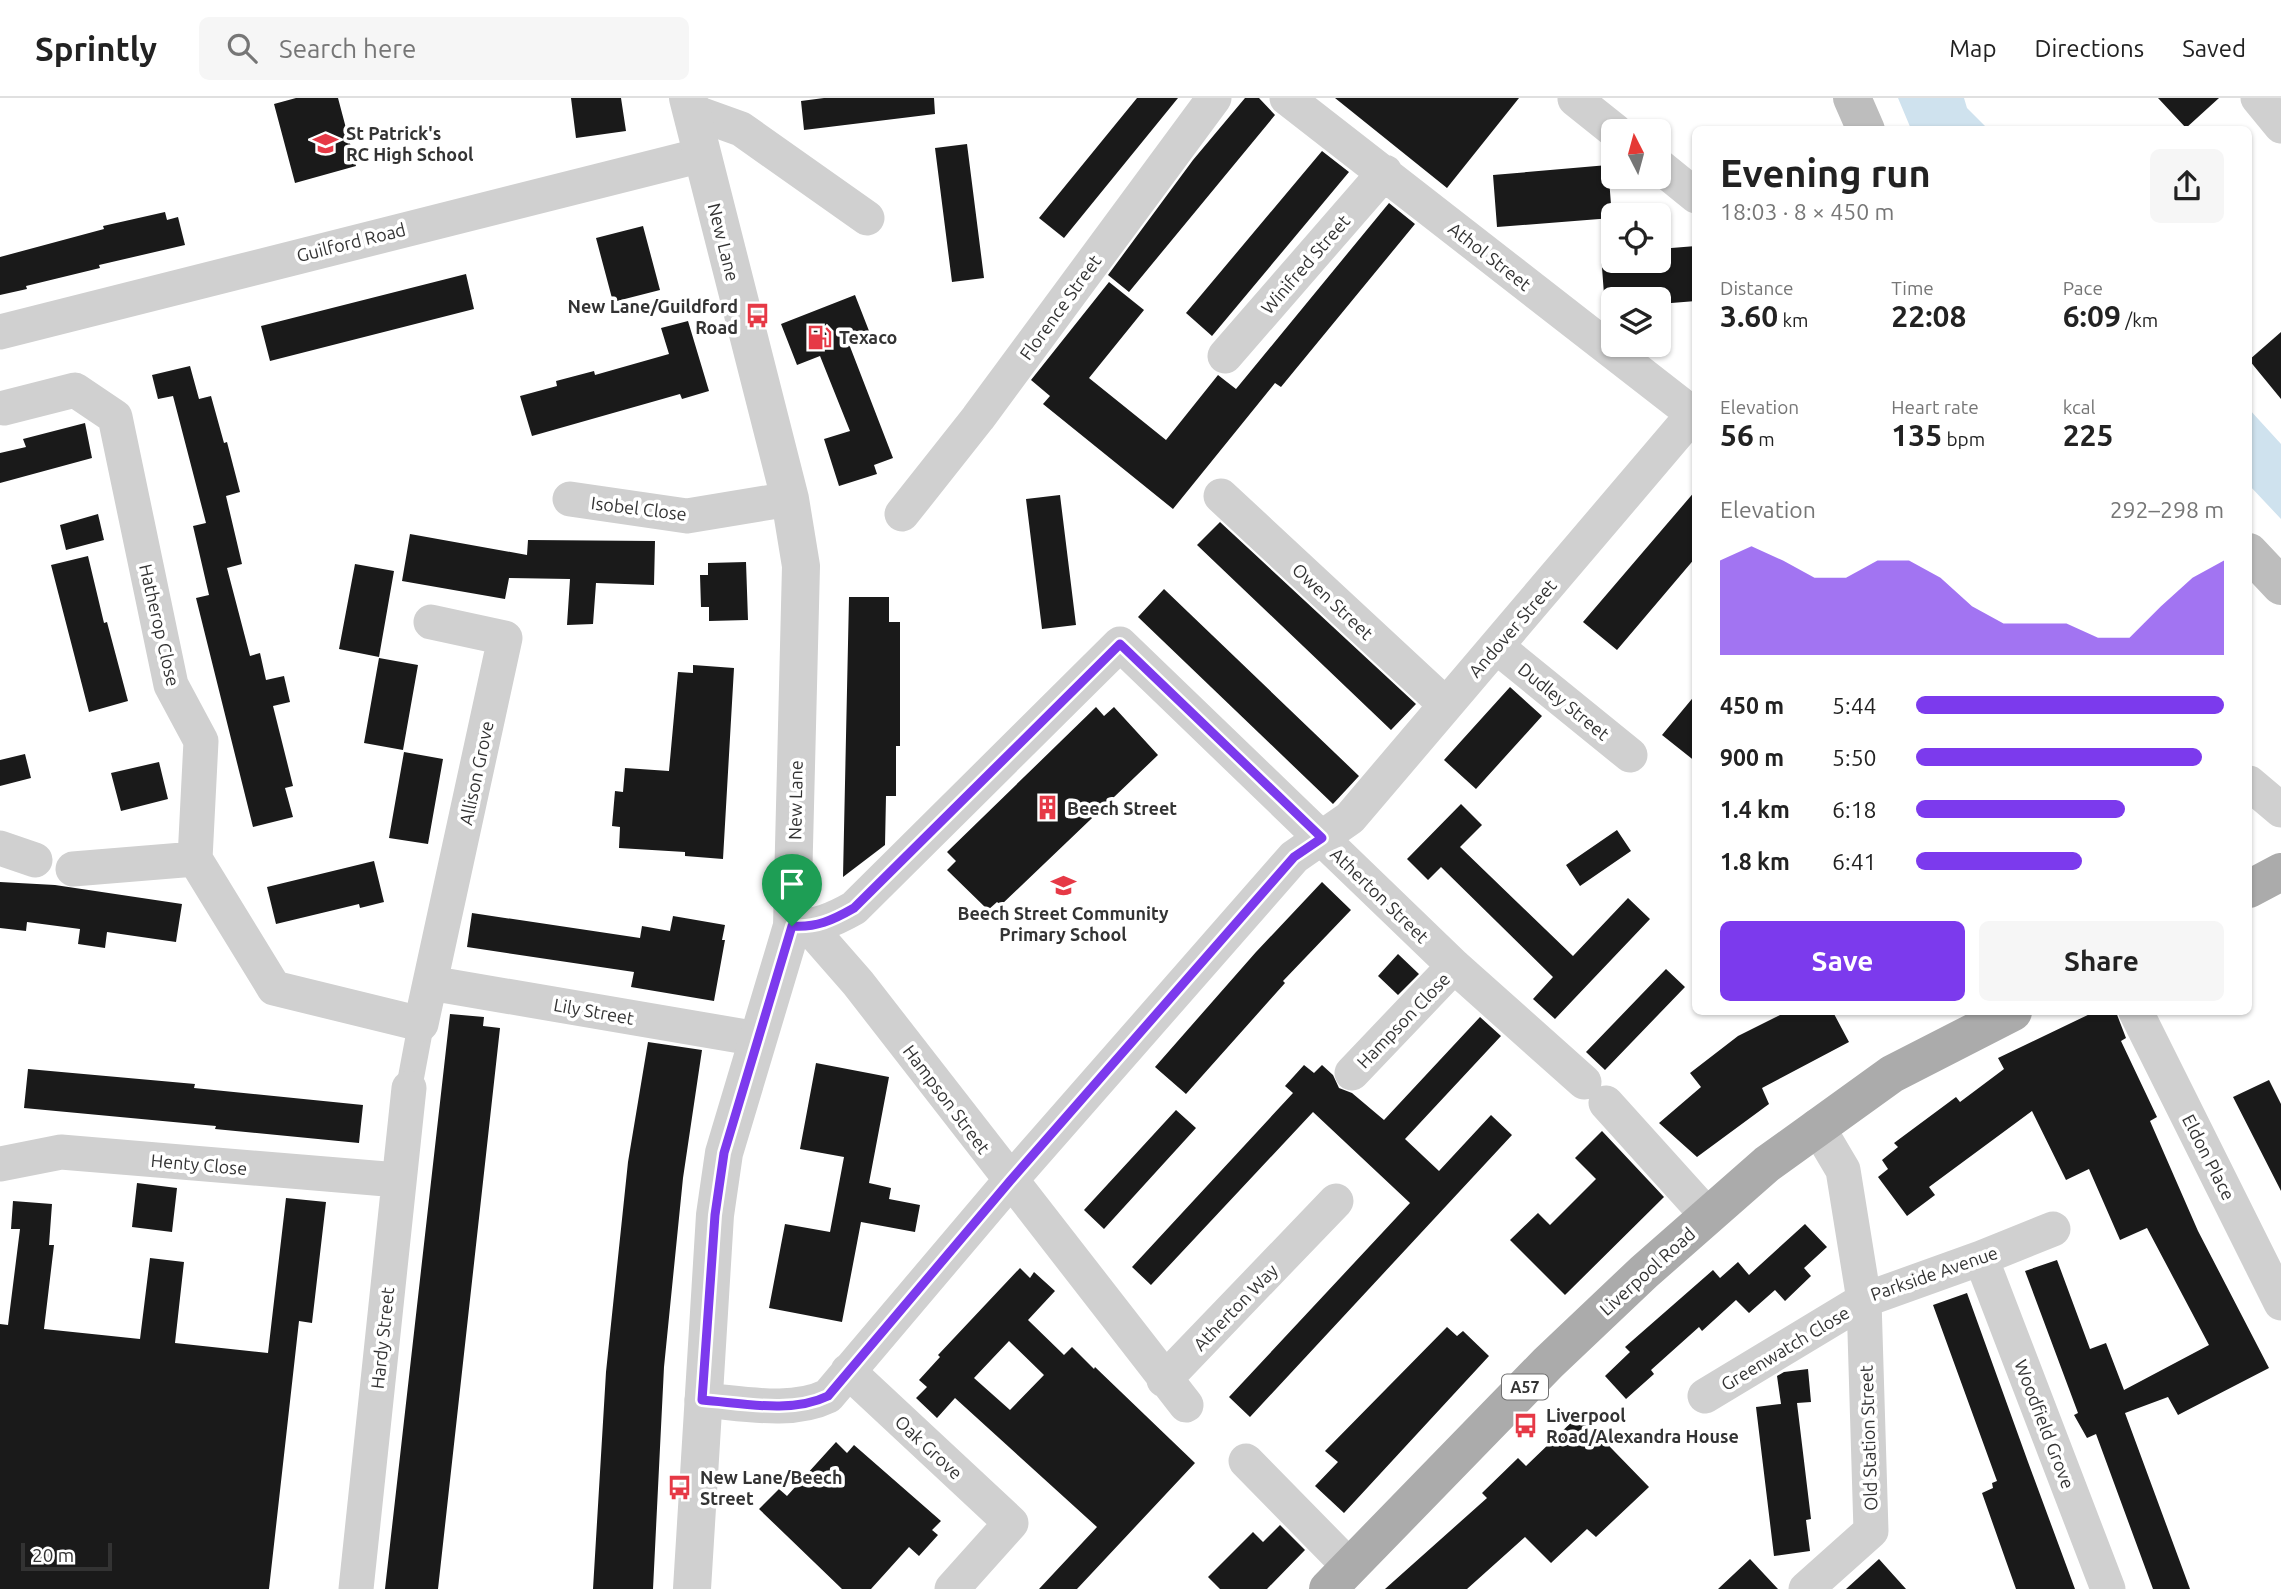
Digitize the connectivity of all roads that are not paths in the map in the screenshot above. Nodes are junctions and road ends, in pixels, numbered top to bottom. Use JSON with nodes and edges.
{"nodes":[{"id":1,"x":1214,"y":98,"type":"edge"},
{"id":2,"x":1287,"y":98,"type":"edge"},
{"id":3,"x":1852,"y":98,"type":"edge"},
{"id":4,"x":2258,"y":98,"type":"edge"},
{"id":5,"x":1575,"y":99,"type":"edge"},
{"id":6,"x":690,"y":104,"type":"edge"},
{"id":7,"x":1601,"y":120,"type":"edge"},
{"id":8,"x":1864,"y":126,"type":"edge"},
{"id":9,"x":2281,"y":126,"type":"edge"},
{"id":10,"x":702,"y":155,"type":"junction"},
{"id":11,"x":1385,"y":172,"type":"junction"},
{"id":12,"x":1671,"y":176,"type":"edge"},
{"id":13,"x":1692,"y":193,"type":"edge"},
{"id":14,"x":867,"y":218,"type":"dead end"},
{"id":15,"x":0,"y":332,"type":"edge"},
{"id":16,"x":1225,"y":356,"type":"dead end"},
{"id":17,"x":4,"y":408,"type":"dead end"},
{"id":18,"x":1692,"y":411,"type":"edge"},
{"id":19,"x":1692,"y":415,"type":"edge"},
{"id":20,"x":1221,"y":496,"type":"dead end"},
{"id":21,"x":570,"y":499,"type":"dead end"},
{"id":22,"x":790,"y":499,"type":"junction"},
{"id":23,"x":902,"y":514,"type":"dead end"},
{"id":24,"x":2252,"y":555,"type":"edge"},
{"id":25,"x":2281,"y":586,"type":"edge"},
{"id":26,"x":431,"y":622,"type":"dead end"},
{"id":27,"x":1497,"y":647,"type":"junction"},
{"id":28,"x":1446,"y":705,"type":"junction"},
{"id":29,"x":1630,"y":755,"type":"dead end"},
{"id":30,"x":2252,"y":786,"type":"edge"},
{"id":31,"x":2281,"y":810,"type":"edge"},
{"id":32,"x":1322,"y":838,"type":"junction"},
{"id":33,"x":0,"y":848,"type":"edge"},
{"id":34,"x":195,"y":859,"type":"junction"},
{"id":35,"x":35,"y":860,"type":"joint"},
{"id":36,"x":73,"y":869,"type":"joint"},
{"id":37,"x":2281,"y":872,"type":"edge"},
{"id":38,"x":2252,"y":887,"type":"edge"},
{"id":39,"x":800,"y":927,"type":"junction"},
{"id":40,"x":1454,"y":967,"type":"junction"},
{"id":41,"x":430,"y":983,"type":"junction"},
{"id":42,"x":2007,"y":1015,"type":"edge"},
{"id":43,"x":2138,"y":1015,"type":"edge"},
{"id":44,"x":421,"y":1024,"type":"junction"},
{"id":45,"x":758,"y":1039,"type":"junction"},
{"id":46,"x":1352,"y":1073,"type":"dead end"},
{"id":47,"x":409,"y":1088,"type":"joint"},
{"id":48,"x":1816,"y":1126,"type":"junction"},
{"id":49,"x":0,"y":1164,"type":"edge"},
{"id":50,"x":398,"y":1180,"type":"junction"},
{"id":51,"x":1010,"y":1181,"type":"junction"},
{"id":52,"x":1336,"y":1201,"type":"dead end"},
{"id":53,"x":1708,"y":1216,"type":"junction"},
{"id":54,"x":2053,"y":1228,"type":"dead end"},
{"id":55,"x":2270,"y":1252,"type":"edge"},
{"id":56,"x":1981,"y":1258,"type":"junction"},
{"id":57,"x":1864,"y":1300,"type":"junction"},
{"id":58,"x":2281,"y":1303,"type":"edge"},
{"id":59,"x":848,"y":1371,"type":"junction"},
{"id":60,"x":1175,"y":1393,"type":"joint"},
{"id":61,"x":1704,"y":1396,"type":"dead end"},
{"id":62,"x":702,"y":1400,"type":"junction"},
{"id":63,"x":1246,"y":1461,"type":"dead end"},
{"id":64,"x":1339,"y":1577,"type":"edge"},
{"id":65,"x":356,"y":1589,"type":"edge"},
{"id":66,"x":692,"y":1589,"type":"edge"},
{"id":67,"x":952,"y":1589,"type":"edge"},
{"id":68,"x":1806,"y":1589,"type":"edge"},
{"id":69,"x":2108,"y":1589,"type":"edge"}],
"edges":[{"from":1,"to":23,"type":"street","name":"Florence Street"},
{"from":2,"to":11,"type":"street","name":"Athol Street"},
{"from":3,"to":8,"type":"main road"},
{"from":4,"to":9,"type":"street"},
{"from":5,"to":7,"type":"street"},
{"from":6,"to":10,"type":"street","name":"New Lane"},
{"from":6,"to":14,"type":"street"},
{"from":10,"to":15,"type":"street","name":"Guilford Road"},
{"from":10,"to":22,"type":"street","name":"New Lane"},
{"from":11,"to":16,"type":"street","name":"Winifred Street"},
{"from":11,"to":18,"type":"street","name":"Athol Street"},
{"from":12,"to":13,"type":"street"},
{"from":17,"to":34,"type":"street","name":"Hatherop Close"},
{"from":19,"to":27,"type":"street","name":"Andover Street"},
{"from":20,"to":28,"type":"street","name":"Owen Street"},
{"from":21,"to":22,"type":"street","name":"Isobel Close"},
{"from":22,"to":39,"type":"street","name":"New Lane"},
{"from":24,"to":25,"type":"main road"},
{"from":26,"to":41,"type":"street","name":"Allison Grove"},
{"from":27,"to":28,"type":"street","name":"Andover Street"},
{"from":27,"to":29,"type":"street","name":"Dudley Street"},
{"from":28,"to":32,"type":"street","name":"Andover Street"},
{"from":30,"to":31,"type":"street"},
{"from":32,"to":39,"type":"street","name":"Atherton Street"},
{"from":32,"to":40,"type":"street","name":"Atherton Street"},
{"from":32,"to":51,"type":"street"},
{"from":33,"to":35,"type":"street"},
{"from":34,"to":36,"type":"street"},
{"from":34,"to":44,"type":"street"},
{"from":35,"to":36,"type":"street"},
{"from":37,"to":38,"type":"main road"},
{"from":39,"to":45,"type":"street","name":"New Lane"},
{"from":39,"to":51,"type":"street","name":"Hampson Street"},
{"from":40,"to":46,"type":"street","name":"Hampson Close"},
{"from":40,"to":53,"type":"street","name":"Atherton Street"},
{"from":41,"to":44,"type":"street"},
{"from":41,"to":45,"type":"street","name":"Lily Street"},
{"from":42,"to":48,"type":"main road","name":"Liverpool Road","number":"A57"},
{"from":43,"to":55,"type":"street","name":"Eldon Place"},
{"from":44,"to":47,"type":"street"},
{"from":45,"to":62,"type":"street","name":"New Lane"},
{"from":47,"to":50,"type":"street","name":"Hardy Street"},
{"from":48,"to":53,"type":"main road","name":"Liverpool Road","number":"A57"},
{"from":48,"to":57,"type":"street","name":"Parkside Avenue"},
{"from":49,"to":50,"type":"street","name":"Henty Close"},
{"from":50,"to":65,"type":"street","name":"Hardy Street"},
{"from":51,"to":59,"type":"street"},
{"from":51,"to":60,"type":"street","name":"Hampson Street"},
{"from":52,"to":60,"type":"street","name":"Atherton Way"},
{"from":53,"to":64,"type":"main road","name":"Liverpool Road","number":"A57"},
{"from":54,"to":56,"type":"street","name":"Parkside Avenue"},
{"from":55,"to":58,"type":"street","name":"Eldon Place"},
{"from":56,"to":57,"type":"street","name":"Parkside Avenue"},
{"from":56,"to":69,"type":"street","name":"Woodfield Grove"},
{"from":57,"to":61,"type":"street","name":"Greenwatch Close"},
{"from":57,"to":68,"type":"street","name":"Old Station Street"},
{"from":59,"to":62,"type":"street"},
{"from":59,"to":67,"type":"street","name":"Oak Grove"},
{"from":62,"to":66,"type":"street","name":"New Lane"},
{"from":63,"to":64,"type":"street"}]}
